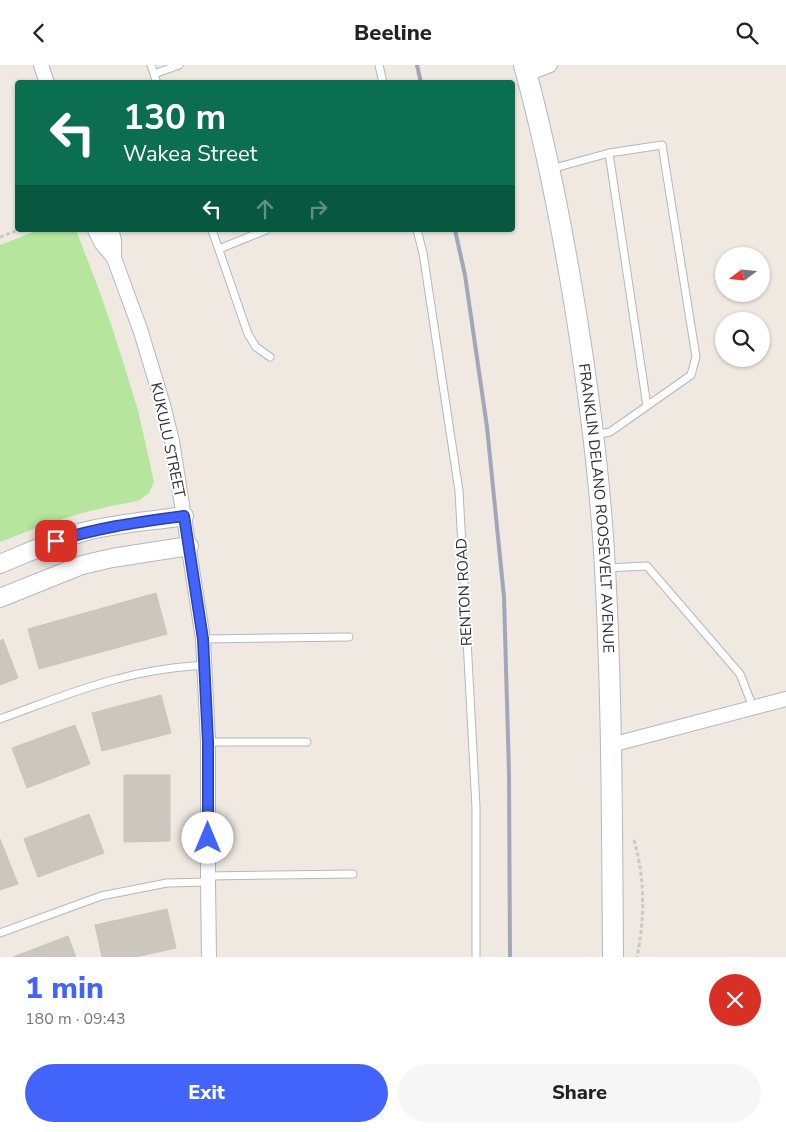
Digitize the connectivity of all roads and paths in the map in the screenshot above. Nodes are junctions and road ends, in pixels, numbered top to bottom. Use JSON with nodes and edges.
{"nodes":[{"id":1,"x":41,"y":65,"type":"edge"},
{"id":2,"x":151,"y":65,"type":"edge"},
{"id":3,"x":179,"y":65,"type":"edge"},
{"id":4,"x":379,"y":65,"type":"edge"},
{"id":5,"x":550,"y":65,"type":"edge"},
{"id":6,"x":526,"y":69,"type":"edge"},
{"id":7,"x":154,"y":74,"type":"junction"},
{"id":8,"x":46,"y":80,"type":"edge"},
{"id":9,"x":156,"y":80,"type":"edge"},
{"id":10,"x":382,"y":80,"type":"edge"},
{"id":11,"x":609,"y":153,"type":"junction"},
{"id":12,"x":550,"y":169,"type":"junction"},
{"id":13,"x":15,"y":231,"type":"edge"},
{"id":14,"x":95,"y":232,"type":"edge"},
{"id":15,"x":112,"y":232,"type":"edge"},
{"id":16,"x":213,"y":232,"type":"edge"},
{"id":17,"x":261,"y":232,"type":"edge"},
{"id":18,"x":418,"y":232,"type":"edge"},
{"id":19,"x":0,"y":237,"type":"edge"},
{"id":20,"x":219,"y":249,"type":"junction"},
{"id":21,"x":114,"y":258,"type":"junction"},
{"id":22,"x":270,"y":357,"type":"dead end"},
{"id":23,"x":647,"y":406,"type":"junction"},
{"id":24,"x":594,"y":435,"type":"junction"},
{"id":25,"x":184,"y":516,"type":"junction"},
{"id":26,"x":188,"y":546,"type":"junction"},
{"id":27,"x":0,"y":564,"type":"edge"},
{"id":28,"x":605,"y":568,"type":"junction"},
{"id":29,"x":0,"y":598,"type":"edge"},
{"id":30,"x":348,"y":637,"type":"dead end"},
{"id":31,"x":203,"y":639,"type":"junction"},
{"id":32,"x":205,"y":665,"type":"junction"},
{"id":33,"x":786,"y":699,"type":"edge"},
{"id":34,"x":754,"y":707,"type":"junction"},
{"id":35,"x":0,"y":719,"type":"edge"},
{"id":36,"x":208,"y":742,"type":"junction"},
{"id":37,"x":307,"y":742,"type":"dead end"},
{"id":38,"x":610,"y":745,"type":"junction"},
{"id":39,"x":634,"y":840,"type":"dead end"},
{"id":40,"x":352,"y":874,"type":"dead end"},
{"id":41,"x":208,"y":879,"type":"junction"},
{"id":42,"x":0,"y":933,"type":"edge"},
{"id":43,"x":209,"y":957,"type":"edge"},
{"id":44,"x":476,"y":957,"type":"edge"},
{"id":45,"x":613,"y":957,"type":"edge"},
{"id":46,"x":638,"y":957,"type":"edge"}],
"edges":[{"from":1,"to":8,"type":"street"},
{"from":2,"to":7,"type":"lane"},
{"from":3,"to":7,"type":"lane"},
{"from":4,"to":10,"type":"lane"},
{"from":5,"to":6,"type":"street"},
{"from":6,"to":12,"type":"main road","name":"FRANKLIN DELANO ROOSEVELT AVENUE"},
{"from":7,"to":9,"type":"lane"},
{"from":11,"to":12,"type":"lane"},
{"from":11,"to":23,"type":"lane"},
{"from":11,"to":23,"type":"lane"},
{"from":12,"to":24,"type":"main road","name":"FRANKLIN DELANO ROOSEVELT AVENUE"},
{"from":13,"to":19,"type":"path"},
{"from":14,"to":21,"type":"street","name":"KUKULU STREET"},
{"from":15,"to":21,"type":"street","name":"KUKULU STREET"},
{"from":16,"to":20,"type":"lane"},
{"from":17,"to":20,"type":"lane"},
{"from":18,"to":44,"type":"lane","name":"RENTON ROAD"},
{"from":20,"to":22,"type":"lane"},
{"from":21,"to":25,"type":"street","name":"KUKULU STREET"},
{"from":23,"to":24,"type":"lane"},
{"from":24,"to":28,"type":"main road","name":"FRANKLIN DELANO ROOSEVELT AVENUE"},
{"from":25,"to":26,"type":"street","name":"KUKULU STREET"},
{"from":25,"to":27,"type":"street"},
{"from":26,"to":29,"type":"street"},
{"from":26,"to":31,"type":"street","name":"KUKULU STREET"},
{"from":28,"to":34,"type":"lane"},
{"from":28,"to":38,"type":"main road","name":"FRANKLIN DELANO ROOSEVELT AVENUE"},
{"from":30,"to":31,"type":"lane"},
{"from":31,"to":32,"type":"street","name":"KUKULU STREET"},
{"from":32,"to":35,"type":"lane"},
{"from":32,"to":36,"type":"street","name":"KUKULU STREET"},
{"from":33,"to":34,"type":"street"},
{"from":34,"to":38,"type":"street"},
{"from":36,"to":37,"type":"lane"},
{"from":36,"to":41,"type":"street","name":"KUKULU STREET"},
{"from":38,"to":45,"type":"main road","name":"FRANKLIN DELANO ROOSEVELT AVENUE"},
{"from":39,"to":46,"type":"path"},
{"from":40,"to":41,"type":"lane"},
{"from":41,"to":42,"type":"lane"},
{"from":41,"to":43,"type":"street","name":"KUKULU STREET"}]}
